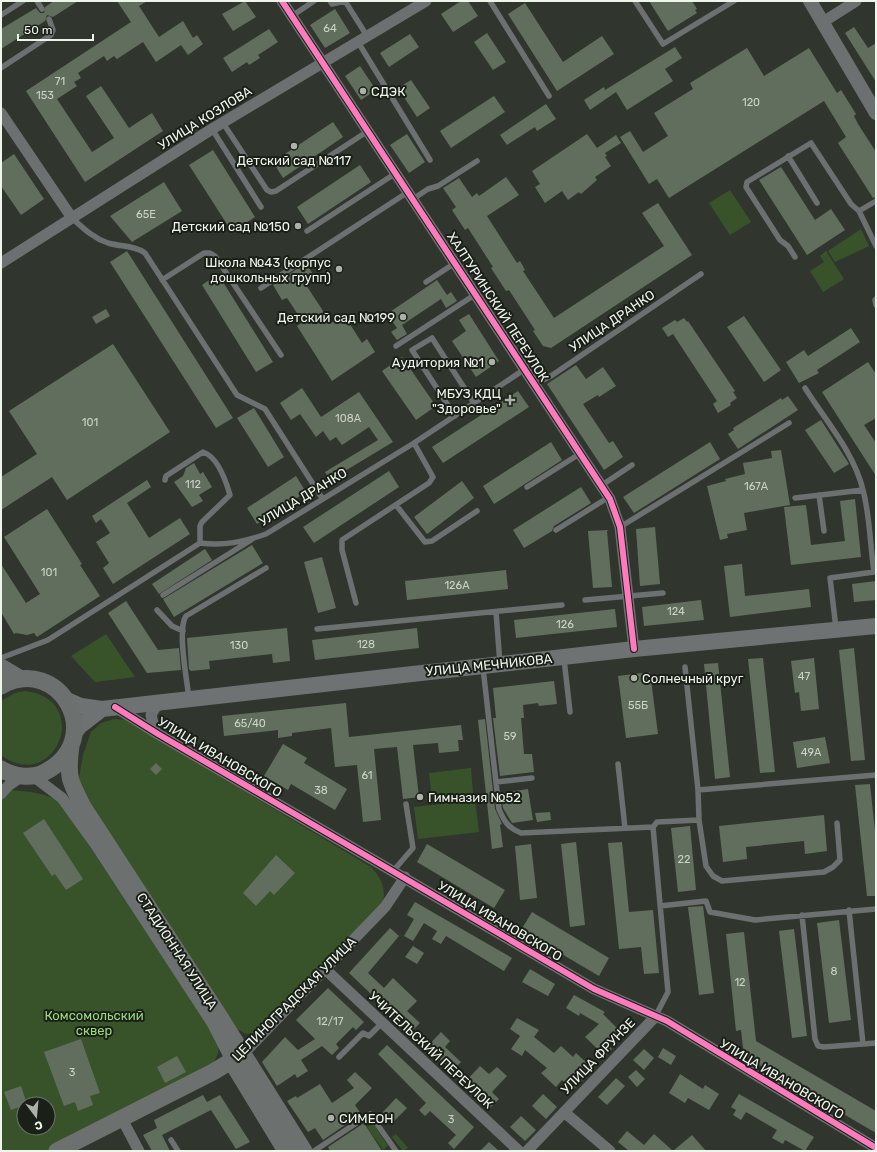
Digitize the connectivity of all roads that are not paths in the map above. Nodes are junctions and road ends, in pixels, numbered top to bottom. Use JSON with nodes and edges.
{"nodes":[{"id":1,"x":23,"y":1,"type":"edge"},
{"id":2,"x":37,"y":1,"type":"edge"},
{"id":3,"x":282,"y":1,"type":"edge"},
{"id":4,"x":314,"y":1,"type":"edge"},
{"id":5,"x":330,"y":1,"type":"edge"},
{"id":6,"x":345,"y":1,"type":"edge"},
{"id":7,"x":426,"y":1,"type":"edge"},
{"id":8,"x":490,"y":1,"type":"edge"},
{"id":9,"x":635,"y":1,"type":"edge"},
{"id":10,"x":734,"y":1,"type":"edge"},
{"id":11,"x":810,"y":1,"type":"edge"},
{"id":12,"x":856,"y":1,"type":"edge"},
{"id":13,"x":42,"y":9,"type":"dead end"},
{"id":14,"x":1,"y":15,"type":"edge"},
{"id":15,"x":292,"y":16,"type":"junction"},
{"id":16,"x":49,"y":19,"type":"dead end"},
{"id":17,"x":823,"y":22,"type":"junction"},
{"id":18,"x":362,"y":39,"type":"junction"},
{"id":19,"x":323,"y":62,"type":"junction"},
{"id":20,"x":1,"y":68,"type":"edge"},
{"id":21,"x":549,"y":96,"type":"dead end"},
{"id":22,"x":1,"y":113,"type":"edge"},
{"id":23,"x":876,"y":113,"type":"edge"},
{"id":24,"x":223,"y":123,"type":"junction"},
{"id":25,"x":212,"y":129,"type":"junction"},
{"id":26,"x":368,"y":131,"type":"junction"},
{"id":27,"x":788,"y":156,"type":"junction"},
{"id":28,"x":430,"y":160,"type":"dead end"},
{"id":29,"x":477,"y":161,"type":"dead end"},
{"id":30,"x":396,"y":173,"type":"junction"},
{"id":31,"x":411,"y":195,"type":"junction"},
{"id":32,"x":876,"y":201,"type":"edge"},
{"id":33,"x":818,"y":203,"type":"dead end"},
{"id":34,"x":261,"y":207,"type":"dead end"},
{"id":35,"x":860,"y":211,"type":"junction"},
{"id":36,"x":72,"y":218,"type":"junction"},
{"id":37,"x":307,"y":231,"type":"dead end"},
{"id":38,"x":876,"y":246,"type":"edge"},
{"id":39,"x":795,"y":256,"type":"dead end"},
{"id":40,"x":455,"y":262,"type":"junction"},
{"id":41,"x":1,"y":263,"type":"edge"},
{"id":42,"x":701,"y":274,"type":"dead end"},
{"id":43,"x":162,"y":280,"type":"junction"},
{"id":44,"x":426,"y":282,"type":"dead end"},
{"id":45,"x":261,"y":288,"type":"dead end"},
{"id":46,"x":476,"y":294,"type":"junction"},
{"id":47,"x":876,"y":299,"type":"edge"},
{"id":48,"x":876,"y":305,"type":"edge"},
{"id":49,"x":396,"y":346,"type":"dead end"},
{"id":50,"x":281,"y":356,"type":"dead end"},
{"id":51,"x":526,"y":369,"type":"junction"},
{"id":52,"x":535,"y":384,"type":"junction"},
{"id":53,"x":805,"y":388,"type":"dead end"},
{"id":54,"x":474,"y":403,"type":"junction"},
{"id":55,"x":455,"y":416,"type":"junction"},
{"id":56,"x":790,"y":423,"type":"dead end"},
{"id":57,"x":414,"y":443,"type":"junction"},
{"id":58,"x":581,"y":453,"type":"junction"},
{"id":59,"x":632,"y":465,"type":"dead end"},
{"id":60,"x":166,"y":480,"type":"dead end"},
{"id":61,"x":602,"y":485,"type":"junction"},
{"id":62,"x":528,"y":487,"type":"dead end"},
{"id":63,"x":863,"y":490,"type":"junction"},
{"id":64,"x":819,"y":495,"type":"junction"},
{"id":65,"x":608,"y":497,"type":"junction"},
{"id":66,"x":322,"y":498,"type":"junction"},
{"id":67,"x":795,"y":498,"type":"dead end"},
{"id":68,"x":396,"y":505,"type":"junction"},
{"id":69,"x":476,"y":511,"type":"dead end"},
{"id":70,"x":620,"y":528,"type":"junction"},
{"id":71,"x":556,"y":530,"type":"dead end"},
{"id":72,"x":824,"y":531,"type":"dead end"},
{"id":73,"x":256,"y":537,"type":"junction"},
{"id":74,"x":200,"y":542,"type":"junction"},
{"id":75,"x":266,"y":568,"type":"dead end"},
{"id":76,"x":664,"y":593,"type":"dead end"},
{"id":77,"x":163,"y":595,"type":"dead end"},
{"id":78,"x":628,"y":595,"type":"junction"},
{"id":79,"x":585,"y":600,"type":"dead end"},
{"id":80,"x":356,"y":603,"type":"dead end"},
{"id":81,"x":562,"y":605,"type":"dead end"},
{"id":82,"x":157,"y":610,"type":"dead end"},
{"id":83,"x":496,"y":612,"type":"junction"},
{"id":84,"x":876,"y":626,"type":"edge"},
{"id":85,"x":317,"y":629,"type":"dead end"},
{"id":86,"x":836,"y":630,"type":"junction"},
{"id":87,"x":183,"y":631,"type":"junction"},
{"id":88,"x":634,"y":649,"type":"junction"},
{"id":89,"x":564,"y":657,"type":"junction"},
{"id":90,"x":1,"y":658,"type":"edge"},
{"id":91,"x":500,"y":664,"type":"junction"},
{"id":92,"x":483,"y":666,"type":"junction"},
{"id":93,"x":1,"y":667,"type":"edge"},
{"id":94,"x":685,"y":667,"type":"dead end"},
{"id":95,"x":21,"y":679,"type":"junction"},
{"id":96,"x":1,"y":686,"type":"edge"},
{"id":97,"x":188,"y":698,"type":"junction"},
{"id":98,"x":67,"y":700,"type":"junction"},
{"id":99,"x":164,"y":701,"type":"junction"},
{"id":100,"x":108,"y":708,"type":"junction"},
{"id":101,"x":570,"y":712,"type":"dead end"},
{"id":102,"x":155,"y":731,"type":"junction"},
{"id":103,"x":73,"y":739,"type":"junction"},
{"id":104,"x":618,"y":764,"type":"dead end"},
{"id":105,"x":1,"y":769,"type":"edge"},
{"id":106,"x":876,"y":775,"type":"edge"},
{"id":107,"x":27,"y":776,"type":"junction"},
{"id":108,"x":532,"y":778,"type":"dead end"},
{"id":109,"x":496,"y":782,"type":"junction"},
{"id":110,"x":698,"y":790,"type":"junction"},
{"id":111,"x":1,"y":794,"type":"edge"},
{"id":112,"x":406,"y":804,"type":"dead end"},
{"id":113,"x":699,"y":820,"type":"junction"},
{"id":114,"x":837,"y":823,"type":"dead end"},
{"id":115,"x":653,"y":827,"type":"junction"},
{"id":116,"x":625,"y":828,"type":"junction"},
{"id":117,"x":394,"y":870,"type":"junction"},
{"id":118,"x":405,"y":877,"type":"junction"},
{"id":119,"x":660,"y":906,"type":"junction"},
{"id":120,"x":876,"y":909,"type":"edge"},
{"id":121,"x":849,"y":910,"type":"junction"},
{"id":122,"x":802,"y":915,"type":"junction"},
{"id":123,"x":325,"y":969,"type":"junction"},
{"id":124,"x":655,"y":1017,"type":"junction"},
{"id":125,"x":382,"y":1023,"type":"junction"},
{"id":126,"x":876,"y":1043,"type":"edge"},
{"id":127,"x":863,"y":1044,"type":"junction"},
{"id":128,"x":237,"y":1058,"type":"junction"},
{"id":129,"x":339,"y":1058,"type":"dead end"},
{"id":130,"x":564,"y":1112,"type":"junction"},
{"id":131,"x":122,"y":1118,"type":"junction"},
{"id":132,"x":171,"y":1140,"type":"dead end"},
{"id":133,"x":876,"y":1148,"type":"edge"},
{"id":134,"x":57,"y":1151,"type":"edge"},
{"id":135,"x":139,"y":1151,"type":"edge"},
{"id":136,"x":178,"y":1151,"type":"edge"},
{"id":137,"x":286,"y":1151,"type":"edge"},
{"id":138,"x":304,"y":1151,"type":"edge"},
{"id":139,"x":314,"y":1151,"type":"edge"},
{"id":140,"x":396,"y":1151,"type":"edge"},
{"id":141,"x":519,"y":1151,"type":"edge"},
{"id":142,"x":527,"y":1151,"type":"edge"},
{"id":143,"x":610,"y":1151,"type":"edge"}],
"edges":[{"from":1,"to":14,"type":"lane"},
{"from":2,"to":13,"type":"lane"},
{"from":3,"to":15,"type":"street","name":"ХАЛТУРИНСКИЙ ПЕРЕУЛОК"},
{"from":4,"to":15,"type":"lane"},
{"from":5,"to":6,"type":"lane"},
{"from":6,"to":18,"type":"lane"},
{"from":7,"to":18,"type":"street","name":"УЛИЦА КОЗЛОВА"},
{"from":8,"to":21,"type":"lane"},
{"from":9,"to":10,"type":"lane"},
{"from":11,"to":17,"type":"street"},
{"from":12,"to":17,"type":"street"},
{"from":15,"to":19,"type":"street","name":"ХАЛТУРИНСКИЙ ПЕРЕУЛОК"},
{"from":16,"to":20,"type":"lane"},
{"from":17,"to":23,"type":"street"},
{"from":18,"to":19,"type":"street","name":"УЛИЦА КОЗЛОВА"},
{"from":18,"to":28,"type":"lane"},
{"from":19,"to":24,"type":"street","name":"УЛИЦА КОЗЛОВА"},
{"from":19,"to":26,"type":"street","name":"ХАЛТУРИНСКИЙ ПЕРЕУЛОК"},
{"from":22,"to":36,"type":"street"},
{"from":24,"to":25,"type":"street","name":"УЛИЦА КОЗЛОВА"},
{"from":24,"to":26,"type":"lane"},
{"from":25,"to":34,"type":"lane"},
{"from":25,"to":36,"type":"street","name":"УЛИЦА КОЗЛОВА"},
{"from":26,"to":30,"type":"street","name":"ХАЛТУРИНСКИЙ ПЕРЕУЛОК"},
{"from":27,"to":33,"type":"lane"},
{"from":27,"to":35,"type":"lane"},
{"from":27,"to":39,"type":"lane"},
{"from":29,"to":31,"type":"lane"},
{"from":30,"to":31,"type":"street","name":"ХАЛТУРИНСКИЙ ПЕРЕУЛОК"},
{"from":30,"to":37,"type":"lane"},
{"from":31,"to":40,"type":"street","name":"ХАЛТУРИНСКИЙ ПЕРЕУЛОК"},
{"from":31,"to":45,"type":"lane"},
{"from":32,"to":35,"type":"lane"},
{"from":35,"to":38,"type":"lane"},
{"from":36,"to":41,"type":"street","name":"УЛИЦА КОЗЛОВА"},
{"from":36,"to":43,"type":"lane"},
{"from":40,"to":44,"type":"lane"},
{"from":40,"to":46,"type":"street","name":"ХАЛТУРИНСКИЙ ПЕРЕУЛОК"},
{"from":42,"to":52,"type":"lane","name":"УЛИЦА ДРАНКО"},
{"from":43,"to":50,"type":"lane"},
{"from":43,"to":66,"type":"lane"},
{"from":46,"to":49,"type":"lane"},
{"from":46,"to":51,"type":"street","name":"ХАЛТУРИНСКИЙ ПЕРЕУЛОК"},
{"from":47,"to":48,"type":"lane"},
{"from":51,"to":52,"type":"street","name":"ХАЛТУРИНСКИЙ ПЕРЕУЛОК"},
{"from":51,"to":54,"type":"lane","name":"УЛИЦА ДРАНКО"},
{"from":52,"to":58,"type":"street","name":"ХАЛТУРИНСКИЙ ПЕРЕУЛОК"},
{"from":53,"to":63,"type":"lane"},
{"from":54,"to":55,"type":"lane","name":"УЛИЦА ДРАНКО"},
{"from":54,"to":55,"type":"lane"},
{"from":55,"to":57,"type":"lane","name":"УЛИЦА ДРАНКО"},
{"from":56,"to":70,"type":"lane"},
{"from":57,"to":66,"type":"lane","name":"УЛИЦА ДРАНКО"},
{"from":57,"to":68,"type":"lane"},
{"from":58,"to":61,"type":"street","name":"ХАЛТУРИНСКИЙ ПЕРЕУЛОК"},
{"from":58,"to":62,"type":"lane"},
{"from":59,"to":61,"type":"lane"},
{"from":60,"to":74,"type":"lane"},
{"from":61,"to":65,"type":"street","name":"ХАЛТУРИНСКИЙ ПЕРЕУЛОК"},
{"from":63,"to":64,"type":"lane"},
{"from":63,"to":86,"type":"lane"},
{"from":64,"to":67,"type":"lane"},
{"from":64,"to":72,"type":"lane"},
{"from":65,"to":70,"type":"street","name":"ХАЛТУРИНСКИЙ ПЕРЕУЛОК"},
{"from":65,"to":71,"type":"lane"},
{"from":66,"to":73,"type":"lane","name":"УЛИЦА ДРАНКО"},
{"from":68,"to":69,"type":"lane"},
{"from":68,"to":80,"type":"lane"},
{"from":70,"to":78,"type":"street","name":"ХАЛТУРИНСКИЙ ПЕРЕУЛОК"},
{"from":73,"to":74,"type":"lane","name":"УЛИЦА ДРАНКО"},
{"from":73,"to":77,"type":"lane"},
{"from":74,"to":90,"type":"lane"},
{"from":75,"to":87,"type":"lane"},
{"from":76,"to":78,"type":"lane"},
{"from":78,"to":79,"type":"lane"},
{"from":78,"to":88,"type":"street","name":"ХАЛТУРИНСКИЙ ПЕРЕУЛОК"},
{"from":81,"to":83,"type":"lane"},
{"from":82,"to":87,"type":"lane"},
{"from":83,"to":85,"type":"lane"},
{"from":83,"to":91,"type":"lane"},
{"from":84,"to":86,"type":"main road","name":"УЛИЦА МЕЧНИКОВА"},
{"from":86,"to":88,"type":"main road","name":"УЛИЦА МЕЧНИКОВА"},
{"from":87,"to":97,"type":"lane"},
{"from":88,"to":89,"type":"main road","name":"УЛИЦА МЕЧНИКОВА"},
{"from":89,"to":91,"type":"main road","name":"УЛИЦА МЕЧНИКОВА"},
{"from":89,"to":101,"type":"lane"},
{"from":91,"to":92,"type":"main road","name":"УЛИЦА МЕЧНИКОВА"},
{"from":92,"to":97,"type":"main road","name":"УЛИЦА МЕЧНИКОВА"},
{"from":92,"to":109,"type":"lane"},
{"from":93,"to":95,"type":"main road"},
{"from":94,"to":110,"type":"lane"},
{"from":95,"to":96,"type":"main road"},
{"from":95,"to":98,"type":"main road"},
{"from":97,"to":99,"type":"main road","name":"УЛИЦА МЕЧНИКОВА"},
{"from":98,"to":100,"type":"main road","name":"УЛИЦА МЕЧНИКОВА"},
{"from":98,"to":103,"type":"main road","name":"СТАДИОННАЯ УЛИЦА"},
{"from":99,"to":100,"type":"main road","name":"УЛИЦА МЕЧНИКОВА"},
{"from":99,"to":102,"type":"street"},
{"from":100,"to":102,"type":"street","name":"УЛИЦА ИВАНОВСКОГО"},
{"from":100,"to":103,"type":"main road"},
{"from":102,"to":117,"type":"street","name":"УЛИЦА ИВАНОВСКОГО"},
{"from":103,"to":107,"type":"main road"},
{"from":103,"to":128,"type":"main road","name":"СТАДИОННАЯ УЛИЦА"},
{"from":104,"to":116,"type":"lane"},
{"from":105,"to":107,"type":"main road"},
{"from":106,"to":110,"type":"lane"},
{"from":107,"to":111,"type":"street"},
{"from":107,"to":128,"type":"street","name":"СТАДИОННАЯ УЛИЦА"},
{"from":108,"to":109,"type":"lane"},
{"from":109,"to":116,"type":"lane"},
{"from":110,"to":113,"type":"lane"},
{"from":112,"to":117,"type":"lane"},
{"from":113,"to":114,"type":"lane"},
{"from":113,"to":115,"type":"lane"},
{"from":115,"to":116,"type":"lane"},
{"from":115,"to":119,"type":"lane","name":"УЛИЦА ФРУНЗЕ"},
{"from":117,"to":118,"type":"street","name":"УЛИЦА ИВАНОВСКОГО"},
{"from":118,"to":123,"type":"street","name":"ЦЕЛИНОГРАДСКАЯ УЛИЦА"},
{"from":118,"to":124,"type":"street","name":"УЛИЦА ИВАНОВСКОГО"},
{"from":119,"to":122,"type":"lane"},
{"from":119,"to":124,"type":"lane","name":"УЛИЦА ФРУНЗЕ"},
{"from":120,"to":121,"type":"lane"},
{"from":121,"to":122,"type":"lane"},
{"from":121,"to":127,"type":"lane"},
{"from":122,"to":127,"type":"lane"},
{"from":123,"to":125,"type":"street","name":"УЧИТЕЛЬСКИЙ ПЕРЕУЛОК"},
{"from":123,"to":128,"type":"street","name":"ЦЕЛИНОГРАДСКАЯ УЛИЦА"},
{"from":124,"to":130,"type":"street","name":"УЛИЦА ФРУНЗЕ"},
{"from":124,"to":133,"type":"street","name":"УЛИЦА ИВАНОВСКОГО"},
{"from":125,"to":129,"type":"lane"},
{"from":125,"to":141,"type":"street","name":"УЧИТЕЛЬСКИЙ ПЕРЕУЛОК"},
{"from":126,"to":127,"type":"lane"},
{"from":128,"to":131,"type":"main road","name":"ЦЕЛИНОГРАДСКАЯ УЛИЦА"},
{"from":128,"to":137,"type":"main road","name":"СТАДИОННАЯ УЛИЦА"},
{"from":128,"to":138,"type":"main road","name":"СТАДИОННАЯ УЛИЦА"},
{"from":130,"to":142,"type":"street","name":"УЛИЦА ФРУНЗЕ"},
{"from":130,"to":143,"type":"street"},
{"from":131,"to":134,"type":"main road","name":"ЦЕЛИНОГРАДСКАЯ УЛИЦА"},
{"from":131,"to":135,"type":"street"},
{"from":132,"to":136,"type":"lane"},
{"from":139,"to":140,"type":"lane"}]}
